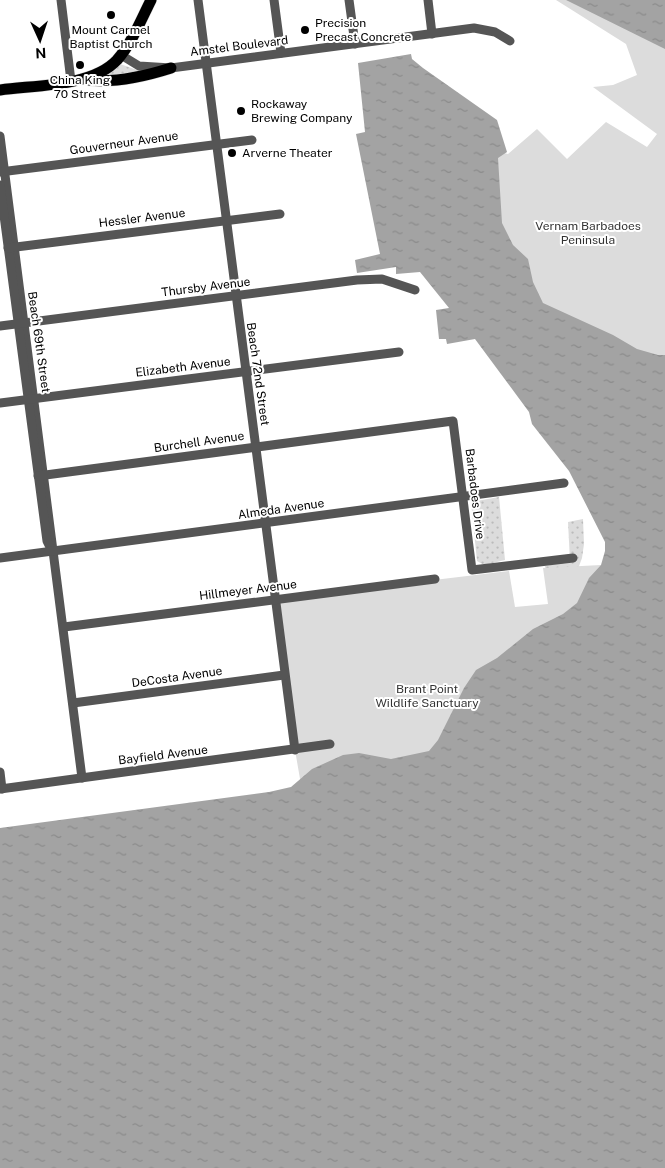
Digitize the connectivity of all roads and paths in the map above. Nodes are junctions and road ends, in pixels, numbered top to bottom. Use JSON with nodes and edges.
{"nodes":[{"id":1,"x":61,"y":0,"type":"edge"},
{"id":2,"x":151,"y":0,"type":"edge"},
{"id":3,"x":198,"y":0,"type":"edge"},
{"id":4,"x":274,"y":0,"type":"edge"},
{"id":5,"x":349,"y":0,"type":"edge"},
{"id":6,"x":428,"y":0,"type":"edge"},
{"id":7,"x":432,"y":34,"type":"junction"},
{"id":8,"x":510,"y":41,"type":"dead end"},
{"id":9,"x":355,"y":44,"type":"junction"},
{"id":10,"x":281,"y":54,"type":"junction"},
{"id":11,"x":121,"y":55,"type":"junction"},
{"id":12,"x":206,"y":63,"type":"junction"},
{"id":13,"x":171,"y":68,"type":"junction"},
{"id":14,"x":76,"y":80,"type":"junction"},
{"id":15,"x":0,"y":90,"type":"edge"},
{"id":16,"x":0,"y":136,"type":"edge"},
{"id":17,"x":252,"y":140,"type":"dead end"},
{"id":18,"x":215,"y":144,"type":"junction"},
{"id":19,"x":2,"y":172,"type":"edge"},
{"id":20,"x":0,"y":185,"type":"edge"},
{"id":21,"x":280,"y":214,"type":"dead end"},
{"id":22,"x":225,"y":220,"type":"junction"},
{"id":23,"x":11,"y":248,"type":"junction"},
{"id":24,"x":415,"y":290,"type":"dead end"},
{"id":25,"x":235,"y":296,"type":"junction"},
{"id":26,"x":21,"y":324,"type":"junction"},
{"id":27,"x":0,"y":326,"type":"edge"},
{"id":28,"x":399,"y":352,"type":"dead end"},
{"id":29,"x":245,"y":372,"type":"junction"},
{"id":30,"x":31,"y":399,"type":"junction"},
{"id":31,"x":0,"y":403,"type":"edge"},
{"id":32,"x":453,"y":421,"type":"joint"},
{"id":33,"x":255,"y":447,"type":"junction"},
{"id":34,"x":41,"y":475,"type":"junction"},
{"id":35,"x":564,"y":483,"type":"dead end"},
{"id":36,"x":463,"y":497,"type":"junction"},
{"id":37,"x":265,"y":524,"type":"junction"},
{"id":38,"x":52,"y":551,"type":"junction"},
{"id":39,"x":0,"y":558,"type":"edge"},
{"id":40,"x":573,"y":558,"type":"dead end"},
{"id":41,"x":435,"y":579,"type":"dead end"},
{"id":42,"x":275,"y":599,"type":"junction"},
{"id":43,"x":64,"y":627,"type":"junction"},
{"id":44,"x":284,"y":675,"type":"junction"},
{"id":45,"x":73,"y":703,"type":"junction"},
{"id":46,"x":330,"y":744,"type":"dead end"},
{"id":47,"x":295,"y":750,"type":"junction"},
{"id":48,"x":0,"y":772,"type":"edge"},
{"id":49,"x":82,"y":778,"type":"junction"},
{"id":50,"x":1,"y":789,"type":"edge"}],
"edges":[{"from":1,"to":14,"type":"street"},
{"from":2,"to":11,"type":"main road"},
{"from":3,"to":12,"type":"street","name":"Beach 72nd Street"},
{"from":4,"to":10,"type":"street"},
{"from":5,"to":9,"type":"street"},
{"from":6,"to":7,"type":"street"},
{"from":7,"to":8,"type":"street","name":"Amstel Boulevard"},
{"from":7,"to":9,"type":"street","name":"Amstel Boulevard"},
{"from":9,"to":10,"type":"street","name":"Amstel Boulevard"},
{"from":10,"to":12,"type":"street","name":"Amstel Boulevard"},
{"from":11,"to":13,"type":"street","name":"Amstel Boulevard"},
{"from":11,"to":14,"type":"main road"},
{"from":12,"to":13,"type":"street","name":"Amstel Boulevard"},
{"from":12,"to":18,"type":"street","name":"Beach 72nd Street"},
{"from":13,"to":14,"type":"main road"},
{"from":14,"to":15,"type":"main road"},
{"from":16,"to":19,"type":"street","name":"Beach 69th Street"},
{"from":17,"to":18,"type":"street","name":"Gouverneur Avenue"},
{"from":18,"to":19,"type":"street","name":"Gouverneur Avenue"},
{"from":18,"to":22,"type":"street","name":"Beach 72nd Street"},
{"from":19,"to":23,"type":"street","name":"Beach 69th Street"},
{"from":20,"to":23,"type":"street","name":"Beach 69th Street"},
{"from":21,"to":22,"type":"street","name":"Hessler Avenue"},
{"from":22,"to":23,"type":"street","name":"Hessler Avenue"},
{"from":22,"to":25,"type":"street","name":"Beach 72nd Street"},
{"from":23,"to":26,"type":"street","name":"Beach 69th Street"},
{"from":24,"to":25,"type":"street","name":"Thursby Avenue"},
{"from":25,"to":26,"type":"street","name":"Thursby Avenue"},
{"from":25,"to":29,"type":"street","name":"Beach 72nd Street"},
{"from":26,"to":27,"type":"street","name":"Thursby Avenue"},
{"from":26,"to":30,"type":"street","name":"Beach 69th Street"},
{"from":28,"to":29,"type":"street","name":"Elizabeth Avenue"},
{"from":29,"to":30,"type":"street","name":"Elizabeth Avenue"},
{"from":29,"to":33,"type":"street","name":"Beach 72nd Street"},
{"from":30,"to":31,"type":"street","name":"Elizabeth Avenue"},
{"from":30,"to":34,"type":"street","name":"Beach 69th Street"},
{"from":32,"to":33,"type":"street","name":"Burchell Avenue"},
{"from":32,"to":36,"type":"street","name":"Barbadoes Drive"},
{"from":33,"to":34,"type":"street","name":"Burchell Avenue"},
{"from":33,"to":37,"type":"street","name":"Beach 72nd Street"},
{"from":34,"to":38,"type":"street","name":"Beach 69th Street"},
{"from":35,"to":36,"type":"street","name":"Almeda Avenue"},
{"from":36,"to":37,"type":"street","name":"Almeda Avenue"},
{"from":36,"to":40,"type":"street","name":"Barbadoes Drive"},
{"from":37,"to":38,"type":"street","name":"Almeda Avenue"},
{"from":37,"to":42,"type":"street","name":"Beach 72nd Street"},
{"from":38,"to":39,"type":"street","name":"Almeda Avenue"},
{"from":38,"to":43,"type":"street","name":"Beach 69th Street"},
{"from":41,"to":42,"type":"street","name":"Hillmeyer Avenue"},
{"from":42,"to":43,"type":"street","name":"Hillmeyer Avenue"},
{"from":42,"to":44,"type":"street","name":"Beach 72nd Street"},
{"from":43,"to":45,"type":"street","name":"Beach 69th Street"},
{"from":44,"to":45,"type":"street","name":"DeCosta Avenue"},
{"from":44,"to":47,"type":"street","name":"Beach 72nd Street"},
{"from":45,"to":49,"type":"street","name":"Beach 69th Street"},
{"from":46,"to":47,"type":"street","name":"Bayfield Avenue"},
{"from":47,"to":49,"type":"street","name":"Bayfield Avenue"},
{"from":48,"to":50,"type":"street"},
{"from":49,"to":50,"type":"street","name":"Bayfield Avenue"}]}
